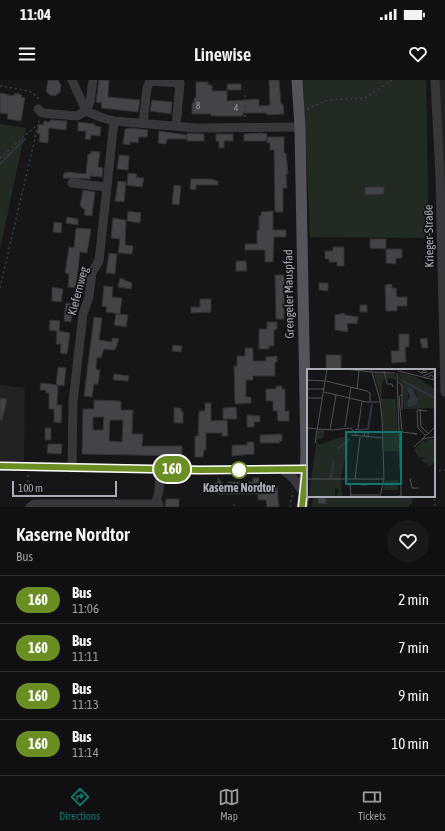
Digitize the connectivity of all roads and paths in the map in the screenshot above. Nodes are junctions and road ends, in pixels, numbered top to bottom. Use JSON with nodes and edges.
{"nodes":[{"id":1,"x":72,"y":80,"type":"edge"},
{"id":2,"x":93,"y":80,"type":"edge"},
{"id":3,"x":297,"y":80,"type":"edge"},
{"id":4,"x":392,"y":80,"type":"edge"},
{"id":5,"x":435,"y":80,"type":"edge"},
{"id":6,"x":0,"y":86,"type":"edge"},
{"id":7,"x":245,"y":95,"type":"dead end"},
{"id":8,"x":40,"y":111,"type":"joint"},
{"id":9,"x":86,"y":111,"type":"junction"},
{"id":10,"x":305,"y":111,"type":"dead end"},
{"id":11,"x":114,"y":121,"type":"junction"},
{"id":12,"x":143,"y":123,"type":"junction"},
{"id":13,"x":176,"y":126,"type":"junction"},
{"id":14,"x":300,"y":127,"type":"junction"},
{"id":15,"x":245,"y":128,"type":"junction"},
{"id":16,"x":0,"y":158,"type":"edge"},
{"id":17,"x":72,"y":184,"type":"dead end"},
{"id":18,"x":106,"y":188,"type":"junction"},
{"id":19,"x":0,"y":288,"type":"edge"},
{"id":20,"x":445,"y":392,"type":"edge"},
{"id":21,"x":0,"y":466,"type":"edge"},
{"id":22,"x":28,"y":467,"type":"junction"},
{"id":23,"x":72,"y":468,"type":"junction"},
{"id":24,"x":160,"y":469,"type":"junction"},
{"id":25,"x":282,"y":469,"type":"junction"},
{"id":26,"x":306,"y":469,"type":"junction"},
{"id":27,"x":445,"y":470,"type":"edge"},
{"id":28,"x":435,"y":471,"type":"edge"},
{"id":29,"x":304,"y":494,"type":"junction"},
{"id":30,"x":29,"y":506,"type":"edge"},
{"id":31,"x":157,"y":506,"type":"edge"},
{"id":32,"x":302,"y":507,"type":"edge"}],
"edges":[{"from":1,"to":9,"type":"street"},
{"from":2,"to":9,"type":"street"},
{"from":3,"to":14,"type":"main road","name":"Grengeler Mauspfad"},
{"from":4,"to":10,"type":"path"},
{"from":5,"to":20,"type":"street","name":"Krieger-Straße"},
{"from":6,"to":8,"type":"path"},
{"from":7,"to":15,"type":"path"},
{"from":8,"to":9,"type":"street"},
{"from":9,"to":11,"type":"street"},
{"from":11,"to":12,"type":"street"},
{"from":11,"to":18,"type":"street","name":"Kiefernweg"},
{"from":12,"to":13,"type":"street"},
{"from":12,"to":13,"type":"street"},
{"from":13,"to":15,"type":"street"},
{"from":14,"to":15,"type":"street"},
{"from":14,"to":26,"type":"main road","name":"Grengeler Mauspfad"},
{"from":16,"to":19,"type":"path"},
{"from":17,"to":18,"type":"street"},
{"from":18,"to":23,"type":"street","name":"Kiefernweg"},
{"from":21,"to":22,"type":"street"},
{"from":22,"to":23,"type":"street"},
{"from":22,"to":30,"type":"path"},
{"from":23,"to":24,"type":"street"},
{"from":24,"to":25,"type":"street"},
{"from":24,"to":31,"type":"street"},
{"from":25,"to":26,"type":"street"},
{"from":25,"to":29,"type":"street"},
{"from":26,"to":29,"type":"main road","name":"Grengeler Mauspfad"},
{"from":27,"to":28,"type":"path"},
{"from":29,"to":32,"type":"main road","name":"Grengeler Mauspfad"},
{"from":30,"to":31,"type":"street"}]}
